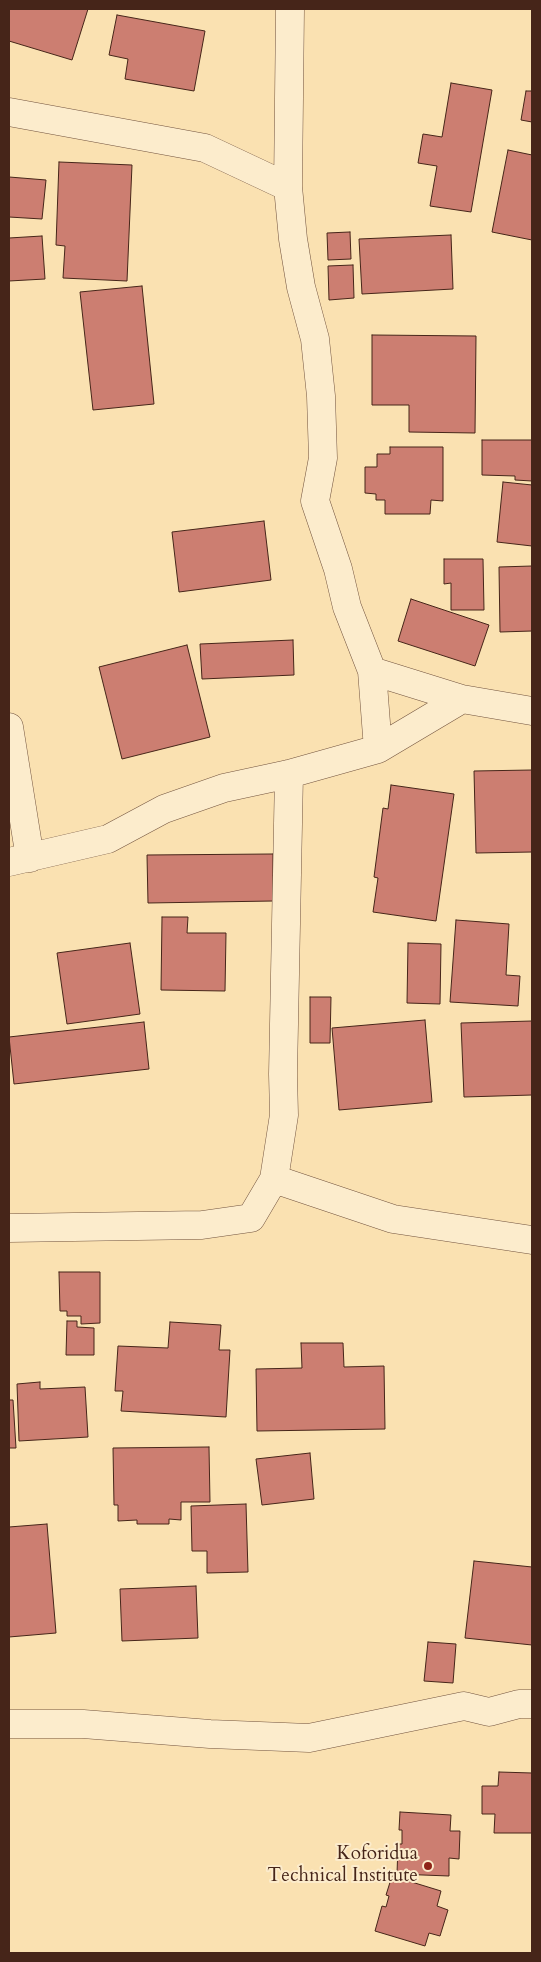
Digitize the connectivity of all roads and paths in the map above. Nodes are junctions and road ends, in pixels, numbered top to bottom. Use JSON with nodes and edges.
{"nodes":[{"id":1,"x":290,"y":9,"type":"edge"},
{"id":2,"x":9,"y":112,"type":"edge"},
{"id":3,"x":288,"y":187,"type":"junction"},
{"id":4,"x":372,"y":671,"type":"junction"},
{"id":5,"x":462,"y":699,"type":"junction"},
{"id":6,"x":532,"y":711,"type":"edge"},
{"id":7,"x":9,"y":727,"type":"edge"},
{"id":8,"x":378,"y":749,"type":"junction"},
{"id":9,"x":289,"y":774,"type":"junction"},
{"id":10,"x":19,"y":860,"type":"edge"},
{"id":11,"x":274,"y":1179,"type":"junction"},
{"id":12,"x":9,"y":1228,"type":"edge"},
{"id":13,"x":532,"y":1240,"type":"edge"},
{"id":14,"x":532,"y":1704,"type":"edge"},
{"id":15,"x":9,"y":1724,"type":"edge"}],
"edges":[{"from":1,"to":3,"type":"street"},
{"from":2,"to":3,"type":"street"},
{"from":3,"to":4,"type":"street"},
{"from":4,"to":5,"type":"street"},
{"from":4,"to":8,"type":"street"},
{"from":5,"to":6,"type":"street"},
{"from":5,"to":8,"type":"street"},
{"from":7,"to":10,"type":"street"},
{"from":8,"to":9,"type":"street"},
{"from":9,"to":10,"type":"street"},
{"from":9,"to":11,"type":"street"},
{"from":11,"to":12,"type":"street"},
{"from":11,"to":13,"type":"street"},
{"from":14,"to":15,"type":"street"}]}
